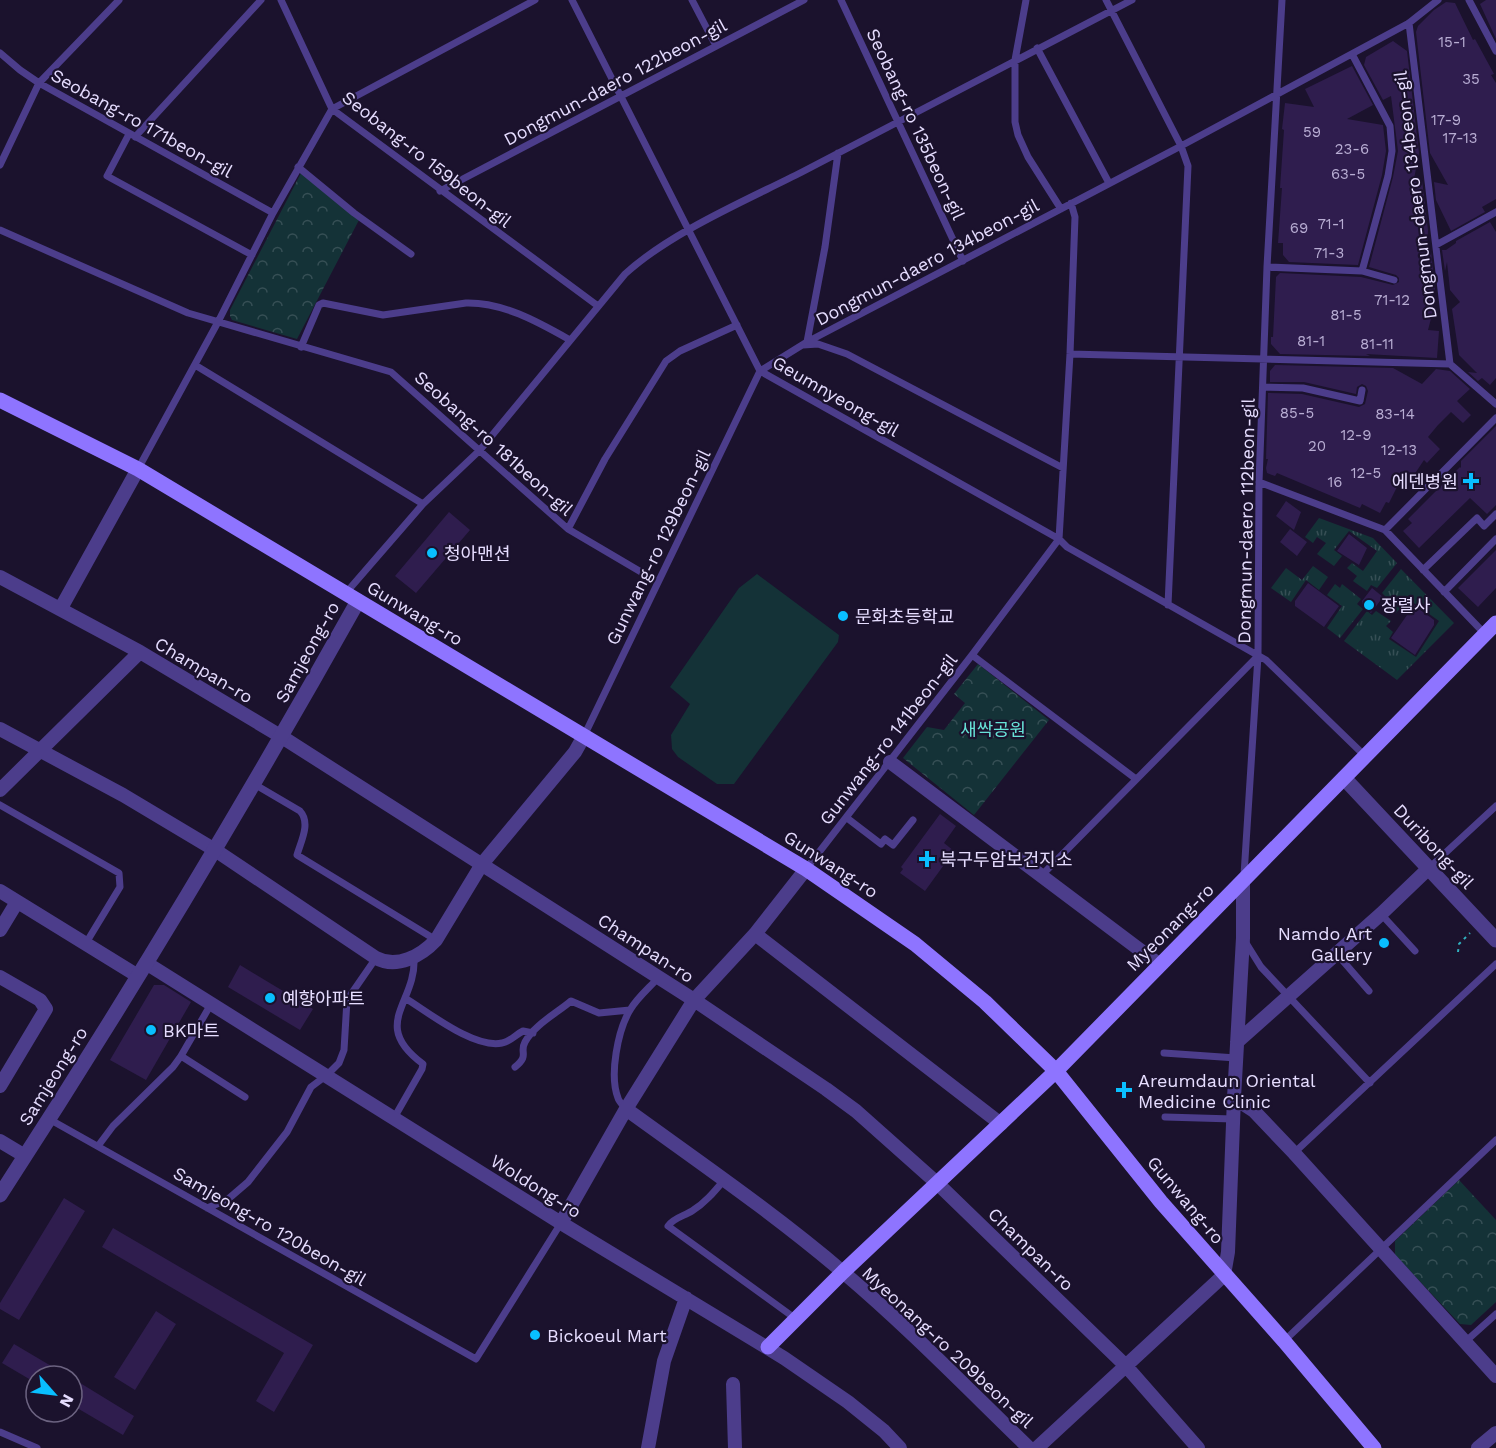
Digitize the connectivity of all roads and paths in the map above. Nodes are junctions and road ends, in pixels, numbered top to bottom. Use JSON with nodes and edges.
{"nodes":[{"id":1,"x":119,"y":0,"type":"edge"},
{"id":2,"x":261,"y":0,"type":"edge"},
{"id":3,"x":281,"y":0,"type":"edge"},
{"id":4,"x":535,"y":0,"type":"edge"},
{"id":5,"x":572,"y":0,"type":"edge"},
{"id":6,"x":692,"y":0,"type":"edge"},
{"id":7,"x":804,"y":0,"type":"edge"},
{"id":8,"x":841,"y":0,"type":"edge"},
{"id":9,"x":1026,"y":0,"type":"edge"},
{"id":10,"x":1106,"y":0,"type":"edge"},
{"id":11,"x":1132,"y":0,"type":"edge"},
{"id":12,"x":1282,"y":0,"type":"edge"},
{"id":13,"x":1438,"y":0,"type":"edge"},
{"id":14,"x":1469,"y":0,"type":"edge"},
{"id":15,"x":1112,"y":11,"type":"junction"},
{"id":16,"x":1409,"y":23,"type":"junction"},
{"id":17,"x":716,"y":46,"type":"junction"},
{"id":18,"x":1037,"y":48,"type":"junction"},
{"id":19,"x":1496,"y":51,"type":"edge"},
{"id":20,"x":0,"y":53,"type":"edge"},
{"id":21,"x":1352,"y":54,"type":"junction"},
{"id":22,"x":1015,"y":60,"type":"junction"},
{"id":23,"x":39,"y":82,"type":"junction"},
{"id":24,"x":1277,"y":94,"type":"junction"},
{"id":25,"x":619,"y":96,"type":"junction"},
{"id":26,"x":332,"y":109,"type":"junction"},
{"id":27,"x":898,"y":120,"type":"junction"},
{"id":28,"x":132,"y":135,"type":"junction"},
{"id":29,"x":1181,"y":146,"type":"junction"},
{"id":30,"x":838,"y":153,"type":"junction"},
{"id":31,"x":0,"y":165,"type":"edge"},
{"id":32,"x":298,"y":167,"type":"junction"},
{"id":33,"x":1109,"y":183,"type":"junction"},
{"id":34,"x":440,"y":191,"type":"junction"},
{"id":35,"x":1071,"y":203,"type":"junction"},
{"id":36,"x":1061,"y":209,"type":"junction"},
{"id":37,"x":1496,"y":212,"type":"edge"},
{"id":38,"x":273,"y":213,"type":"junction"},
{"id":39,"x":0,"y":230,"type":"edge"},
{"id":40,"x":690,"y":230,"type":"junction"},
{"id":41,"x":1436,"y":245,"type":"junction"},
{"id":42,"x":411,"y":254,"type":"dead end"},
{"id":43,"x":252,"y":255,"type":"junction"},
{"id":44,"x":963,"y":261,"type":"junction"},
{"id":45,"x":1267,"y":267,"type":"junction"},
{"id":46,"x":1362,"y":271,"type":"junction"},
{"id":47,"x":1394,"y":280,"type":"dead end"},
{"id":48,"x":598,"y":306,"type":"junction"},
{"id":49,"x":218,"y":322,"type":"junction"},
{"id":50,"x":737,"y":325,"type":"junction"},
{"id":51,"x":570,"y":340,"type":"junction"},
{"id":52,"x":804,"y":343,"type":"junction"},
{"id":53,"x":301,"y":347,"type":"junction"},
{"id":54,"x":1070,"y":354,"type":"junction"},
{"id":55,"x":1181,"y":357,"type":"junction"},
{"id":56,"x":1264,"y":357,"type":"junction"},
{"id":57,"x":195,"y":364,"type":"junction"},
{"id":58,"x":1450,"y":364,"type":"junction"},
{"id":59,"x":760,"y":371,"type":"junction"},
{"id":60,"x":1264,"y":387,"type":"junction"},
{"id":61,"x":1362,"y":390,"type":"dead end"},
{"id":62,"x":0,"y":400,"type":"edge"},
{"id":63,"x":1496,"y":404,"type":"edge"},
{"id":64,"x":1496,"y":418,"type":"edge"},
{"id":65,"x":480,"y":450,"type":"junction"},
{"id":66,"x":1063,"y":468,"type":"junction"},
{"id":67,"x":138,"y":469,"type":"junction"},
{"id":68,"x":1259,"y":482,"type":"junction"},
{"id":69,"x":423,"y":504,"type":"junction"},
{"id":70,"x":1496,"y":514,"type":"edge"},
{"id":71,"x":568,"y":529,"type":"junction"},
{"id":72,"x":1385,"y":530,"type":"junction"},
{"id":73,"x":1059,"y":538,"type":"junction"},
{"id":74,"x":1496,"y":539,"type":"edge"},
{"id":75,"x":1424,"y":570,"type":"junction"},
{"id":76,"x":0,"y":577,"type":"edge"},
{"id":77,"x":658,"y":582,"type":"junction"},
{"id":78,"x":1444,"y":592,"type":"junction"},
{"id":79,"x":352,"y":598,"type":"junction"},
{"id":80,"x":1168,"y":605,"type":"junction"},
{"id":81,"x":62,"y":608,"type":"junction"},
{"id":82,"x":1491,"y":629,"type":"edge"},
{"id":83,"x":140,"y":652,"type":"junction"},
{"id":84,"x":972,"y":655,"type":"junction"},
{"id":85,"x":1258,"y":656,"type":"junction"},
{"id":86,"x":0,"y":729,"type":"edge"},
{"id":87,"x":584,"y":736,"type":"junction"},
{"id":88,"x":282,"y":737,"type":"junction"},
{"id":89,"x":41,"y":750,"type":"junction"},
{"id":90,"x":1365,"y":757,"type":"junction"},
{"id":91,"x":890,"y":762,"type":"junction"},
{"id":92,"x":1344,"y":778,"type":"junction"},
{"id":93,"x":1136,"y":779,"type":"junction"},
{"id":94,"x":254,"y":784,"type":"junction"},
{"id":95,"x":0,"y":790,"type":"edge"},
{"id":96,"x":0,"y":805,"type":"edge"},
{"id":97,"x":1496,"y":806,"type":"edge"},
{"id":98,"x":847,"y":818,"type":"junction"},
{"id":99,"x":913,"y":820,"type":"dead end"},
{"id":100,"x":214,"y":850,"type":"junction"},
{"id":101,"x":482,"y":864,"type":"junction"},
{"id":102,"x":1429,"y":868,"type":"junction"},
{"id":103,"x":806,"y":869,"type":"junction"},
{"id":104,"x":1041,"y":876,"type":"junction"},
{"id":105,"x":1243,"y":880,"type":"junction"},
{"id":106,"x":0,"y":891,"type":"edge"},
{"id":107,"x":17,"y":902,"type":"junction"},
{"id":108,"x":1381,"y":914,"type":"junction"},
{"id":109,"x":1480,"y":923,"type":"junction"},
{"id":110,"x":0,"y":930,"type":"edge"},
{"id":111,"x":755,"y":934,"type":"junction"},
{"id":112,"x":1243,"y":938,"type":"junction"},
{"id":113,"x":436,"y":940,"type":"junction"},
{"id":114,"x":1496,"y":940,"type":"edge"},
{"id":115,"x":86,"y":943,"type":"junction"},
{"id":116,"x":1414,"y":951,"type":"dead end"},
{"id":117,"x":1458,"y":952,"type":"dead end"},
{"id":118,"x":1336,"y":953,"type":"junction"},
{"id":119,"x":414,"y":957,"type":"junction"},
{"id":120,"x":376,"y":958,"type":"junction"},
{"id":121,"x":1496,"y":963,"type":"edge"},
{"id":122,"x":1160,"y":966,"type":"junction"},
{"id":123,"x":142,"y":969,"type":"junction"},
{"id":124,"x":0,"y":977,"type":"edge"},
{"id":125,"x":658,"y":978,"type":"junction"},
{"id":126,"x":1369,"y":991,"type":"dead end"},
{"id":127,"x":1288,"y":997,"type":"junction"},
{"id":128,"x":405,"y":998,"type":"junction"},
{"id":129,"x":694,"y":1000,"type":"junction"},
{"id":130,"x":212,"y":1003,"type":"junction"},
{"id":131,"x":630,"y":1010,"type":"junction"},
{"id":132,"x":533,"y":1033,"type":"junction"},
{"id":133,"x":1237,"y":1042,"type":"junction"},
{"id":134,"x":1164,"y":1053,"type":"dead end"},
{"id":135,"x":181,"y":1056,"type":"junction"},
{"id":136,"x":0,"y":1057,"type":"edge"},
{"id":137,"x":1236,"y":1058,"type":"junction"},
{"id":138,"x":13,"y":1065,"type":"junction"},
{"id":139,"x":515,"y":1067,"type":"dead end"},
{"id":140,"x":1056,"y":1071,"type":"junction"},
{"id":141,"x":327,"y":1076,"type":"junction"},
{"id":142,"x":1370,"y":1083,"type":"junction"},
{"id":143,"x":0,"y":1086,"type":"edge"},
{"id":144,"x":245,"y":1097,"type":"dead end"},
{"id":145,"x":1234,"y":1098,"type":"junction"},
{"id":146,"x":626,"y":1109,"type":"junction"},
{"id":147,"x":1165,"y":1117,"type":"dead end"},
{"id":148,"x":394,"y":1118,"type":"junction"},
{"id":149,"x":49,"y":1119,"type":"junction"},
{"id":150,"x":1233,"y":1119,"type":"junction"},
{"id":151,"x":1001,"y":1124,"type":"junction"},
{"id":152,"x":1496,"y":1140,"type":"edge"},
{"id":153,"x":0,"y":1141,"type":"edge"},
{"id":154,"x":98,"y":1146,"type":"junction"},
{"id":155,"x":1294,"y":1153,"type":"junction"},
{"id":156,"x":25,"y":1156,"type":"junction"},
{"id":157,"x":724,"y":1180,"type":"junction"},
{"id":158,"x":938,"y":1184,"type":"junction"},
{"id":159,"x":0,"y":1195,"type":"edge"},
{"id":160,"x":207,"y":1208,"type":"junction"},
{"id":161,"x":561,"y":1223,"type":"junction"},
{"id":162,"x":1380,"y":1248,"type":"junction"},
{"id":163,"x":843,"y":1272,"type":"junction"},
{"id":164,"x":1224,"y":1275,"type":"junction"},
{"id":165,"x":686,"y":1298,"type":"junction"},
{"id":166,"x":1496,"y":1314,"type":"edge"},
{"id":167,"x":796,"y":1319,"type":"junction"},
{"id":168,"x":1284,"y":1341,"type":"junction"},
{"id":169,"x":1465,"y":1342,"type":"junction"},
{"id":170,"x":768,"y":1347,"type":"junction"},
{"id":171,"x":1126,"y":1366,"type":"junction"},
{"id":172,"x":1496,"y":1376,"type":"edge"},
{"id":173,"x":733,"y":1384,"type":"dead end"},
{"id":174,"x":0,"y":1432,"type":"edge"},
{"id":175,"x":1496,"y":1433,"type":"edge"},
{"id":176,"x":37,"y":1448,"type":"edge"},
{"id":177,"x":648,"y":1448,"type":"edge"},
{"id":178,"x":735,"y":1448,"type":"edge"},
{"id":179,"x":900,"y":1448,"type":"edge"},
{"id":180,"x":1029,"y":1448,"type":"edge"},
{"id":181,"x":1037,"y":1448,"type":"edge"},
{"id":182,"x":1198,"y":1448,"type":"edge"},
{"id":183,"x":1374,"y":1448,"type":"edge"},
{"id":184,"x":1478,"y":1448,"type":"edge"}],
"edges":[{"from":1,"to":23,"type":"lane"},
{"from":2,"to":28,"type":"lane"},
{"from":3,"to":26,"type":"lane","name":"Seobang-ro 159beon-gil"},
{"from":4,"to":26,"type":"lane"},
{"from":5,"to":25,"type":"lane","name":"Geumnyeong-gil"},
{"from":6,"to":17,"type":"lane"},
{"from":7,"to":17,"type":"lane","name":"Dongmun-daero 122beon-gil"},
{"from":8,"to":27,"type":"lane","name":"Seobang-ro 135beon-gil"},
{"from":9,"to":22,"type":"lane","name":"Dongmun-daero 134beon-gil"},
{"from":10,"to":15,"type":"lane"},
{"from":11,"to":15,"type":"lane"},
{"from":12,"to":24,"type":"lane","name":"Dongmun-daero 112beon-gil"},
{"from":13,"to":16,"type":"lane","name":"Dongmun-daero 134beon-gil"},
{"from":14,"to":19,"type":"lane"},
{"from":15,"to":18,"type":"lane"},
{"from":15,"to":29,"type":"lane"},
{"from":16,"to":21,"type":"lane","name":"Dongmun-daero 134beon-gil"},
{"from":16,"to":41,"type":"lane","name":"Dongmun-daero 134beon-gil"},
{"from":17,"to":25,"type":"lane","name":"Dongmun-daero 122beon-gil"},
{"from":18,"to":22,"type":"lane"},
{"from":18,"to":33,"type":"lane"},
{"from":20,"to":23,"type":"lane","name":"Seobang-ro 171beon-gil"},
{"from":21,"to":24,"type":"lane","name":"Dongmun-daero 134beon-gil"},
{"from":21,"to":46,"type":"lane","name":"Dongmun-daero 134beon-gil"},
{"from":22,"to":27,"type":"lane"},
{"from":22,"to":36,"type":"lane","name":"Dongmun-daero 134beon-gil"},
{"from":23,"to":28,"type":"lane","name":"Seobang-ro 171beon-gil"},
{"from":23,"to":31,"type":"lane"},
{"from":24,"to":29,"type":"lane","name":"Dongmun-daero 134beon-gil"},
{"from":24,"to":45,"type":"lane","name":"Dongmun-daero 112beon-gil"},
{"from":25,"to":34,"type":"lane","name":"Dongmun-daero 122beon-gil"},
{"from":25,"to":40,"type":"lane","name":"Geumnyeong-gil"},
{"from":26,"to":32,"type":"lane"},
{"from":26,"to":34,"type":"lane","name":"Seobang-ro 159beon-gil"},
{"from":27,"to":30,"type":"lane"},
{"from":27,"to":44,"type":"lane","name":"Seobang-ro 135beon-gil"},
{"from":28,"to":38,"type":"lane","name":"Seobang-ro 171beon-gil"},
{"from":28,"to":43,"type":"lane"},
{"from":29,"to":33,"type":"lane","name":"Dongmun-daero 134beon-gil"},
{"from":29,"to":55,"type":"lane"},
{"from":30,"to":40,"type":"lane"},
{"from":30,"to":52,"type":"lane","name":"Dongmun-daero 134beon-gil"},
{"from":32,"to":38,"type":"lane"},
{"from":32,"to":42,"type":"lane"},
{"from":33,"to":35,"type":"lane","name":"Dongmun-daero 134beon-gil"},
{"from":34,"to":48,"type":"lane","name":"Seobang-ro 159beon-gil"},
{"from":35,"to":36,"type":"lane","name":"Dongmun-daero 134beon-gil"},
{"from":35,"to":54,"type":"lane"},
{"from":36,"to":44,"type":"lane","name":"Dongmun-daero 134beon-gil"},
{"from":37,"to":41,"type":"lane"},
{"from":38,"to":43,"type":"lane"},
{"from":39,"to":49,"type":"lane","name":"Seobang-ro 181beon-gil"},
{"from":40,"to":48,"type":"lane"},
{"from":40,"to":50,"type":"lane","name":"Geumnyeong-gil"},
{"from":41,"to":58,"type":"lane","name":"Dongmun-daero 134beon-gil"},
{"from":43,"to":49,"type":"lane"},
{"from":44,"to":52,"type":"lane","name":"Dongmun-daero 134beon-gil"},
{"from":45,"to":46,"type":"lane"},
{"from":45,"to":56,"type":"lane","name":"Dongmun-daero 112beon-gil"},
{"from":46,"to":47,"type":"lane"},
{"from":48,"to":51,"type":"lane"},
{"from":49,"to":53,"type":"lane","name":"Seobang-ro 181beon-gil"},
{"from":49,"to":57,"type":"lane"},
{"from":50,"to":59,"type":"lane","name":"Geumnyeong-gil"},
{"from":50,"to":71,"type":"lane"},
{"from":51,"to":53,"type":"lane"},
{"from":51,"to":65,"type":"lane"},
{"from":52,"to":59,"type":"lane","name":"Dongmun-daero 134beon-gil"},
{"from":52,"to":66,"type":"lane","name":"Dongmun-daero 134beon-gil"},
{"from":53,"to":65,"type":"lane","name":"Seobang-ro 181beon-gil"},
{"from":54,"to":55,"type":"lane"},
{"from":54,"to":66,"type":"lane"},
{"from":55,"to":56,"type":"lane"},
{"from":55,"to":80,"type":"lane"},
{"from":56,"to":58,"type":"lane"},
{"from":56,"to":60,"type":"lane","name":"Dongmun-daero 112beon-gil"},
{"from":57,"to":67,"type":"lane"},
{"from":57,"to":69,"type":"lane"},
{"from":58,"to":63,"type":"lane"},
{"from":59,"to":73,"type":"lane","name":"Geumnyeong-gil"},
{"from":59,"to":77,"type":"lane","name":"Gunwang-ro 129beon-gil"},
{"from":60,"to":61,"type":"lane","name":"Dongmun-daero 112beon-gil"},
{"from":60,"to":68,"type":"lane","name":"Dongmun-daero 112beon-gil"},
{"from":62,"to":67,"type":"main road","name":"Gunwang-ro"},
{"from":64,"to":72,"type":"lane"},
{"from":65,"to":69,"type":"lane"},
{"from":65,"to":71,"type":"lane","name":"Seobang-ro 181beon-gil"},
{"from":66,"to":73,"type":"lane"},
{"from":67,"to":79,"type":"main road","name":"Gunwang-ro"},
{"from":67,"to":81,"type":"street"},
{"from":68,"to":72,"type":"lane"},
{"from":68,"to":85,"type":"lane","name":"Dongmun-daero 112beon-gil"},
{"from":69,"to":79,"type":"lane"},
{"from":70,"to":75,"type":"lane"},
{"from":71,"to":77,"type":"lane","name":"Seobang-ro 181beon-gil"},
{"from":72,"to":75,"type":"lane"},
{"from":73,"to":80,"type":"lane","name":"Geumnyeong-gil"},
{"from":73,"to":84,"type":"lane","name":"Gunwang-ro 141beon-gil"},
{"from":74,"to":78,"type":"lane"},
{"from":75,"to":78,"type":"lane"},
{"from":76,"to":81,"type":"street","name":"Champan-ro"},
{"from":77,"to":87,"type":"lane","name":"Gunwang-ro 129beon-gil"},
{"from":78,"to":82,"type":"lane"},
{"from":79,"to":87,"type":"main road","name":"Gunwang-ro"},
{"from":79,"to":88,"type":"street","name":"Samjeong-ro"},
{"from":80,"to":85,"type":"lane","name":"Geumnyeong-gil"},
{"from":81,"to":83,"type":"street","name":"Champan-ro"},
{"from":82,"to":90,"type":"main road","name":"Myeonang-ro"},
{"from":83,"to":88,"type":"street","name":"Champan-ro"},
{"from":83,"to":89,"type":"street"},
{"from":84,"to":91,"type":"lane","name":"Gunwang-ro 141beon-gil"},
{"from":84,"to":93,"type":"lane","name":"Gunwang-ro 141beon-gil"},
{"from":85,"to":90,"type":"lane"},
{"from":85,"to":93,"type":"lane","name":"Dongmun-daero 112beon-gil"},
{"from":85,"to":105,"type":"lane","name":"Dongmun-daero 112beon-gil"},
{"from":86,"to":89,"type":"street"},
{"from":87,"to":101,"type":"street"},
{"from":87,"to":103,"type":"main road","name":"Gunwang-ro"},
{"from":88,"to":94,"type":"street","name":"Samjeong-ro"},
{"from":88,"to":101,"type":"street","name":"Champan-ro"},
{"from":89,"to":95,"type":"street"},
{"from":89,"to":100,"type":"street"},
{"from":90,"to":92,"type":"main road","name":"Myeonang-ro"},
{"from":91,"to":98,"type":"lane","name":"Gunwang-ro 141beon-gil"},
{"from":91,"to":104,"type":"street"},
{"from":92,"to":102,"type":"street","name":"Duribong-gil"},
{"from":92,"to":105,"type":"main road","name":"Myeonang-ro"},
{"from":93,"to":104,"type":"lane","name":"Dongmun-daero 112beon-gil"},
{"from":94,"to":100,"type":"street","name":"Samjeong-ro"},
{"from":94,"to":113,"type":"lane"},
{"from":96,"to":115,"type":"lane"},
{"from":97,"to":102,"type":"lane"},
{"from":98,"to":99,"type":"lane"},
{"from":98,"to":103,"type":"lane","name":"Gunwang-ro 141beon-gil"},
{"from":100,"to":120,"type":"street"},
{"from":100,"to":123,"type":"street","name":"Samjeong-ro"},
{"from":101,"to":113,"type":"street"},
{"from":101,"to":125,"type":"street","name":"Champan-ro"},
{"from":102,"to":108,"type":"street"},
{"from":102,"to":109,"type":"street","name":"Duribong-gil"},
{"from":103,"to":111,"type":"street"},
{"from":103,"to":140,"type":"main road","name":"Gunwang-ro"},
{"from":104,"to":122,"type":"street"},
{"from":105,"to":112,"type":"street"},
{"from":105,"to":122,"type":"main road","name":"Myeonang-ro"},
{"from":106,"to":107,"type":"street"},
{"from":107,"to":110,"type":"street"},
{"from":107,"to":115,"type":"street"},
{"from":108,"to":116,"type":"lane"},
{"from":108,"to":118,"type":"street"},
{"from":109,"to":114,"type":"street","name":"Duribong-gil"},
{"from":109,"to":117,"type":"path"},
{"from":111,"to":129,"type":"street"},
{"from":111,"to":151,"type":"street"},
{"from":112,"to":127,"type":"lane"},
{"from":112,"to":133,"type":"street"},
{"from":113,"to":119,"type":"street"},
{"from":115,"to":123,"type":"street"},
{"from":118,"to":126,"type":"lane"},
{"from":118,"to":127,"type":"street"},
{"from":119,"to":120,"type":"street"},
{"from":119,"to":128,"type":"lane"},
{"from":120,"to":141,"type":"lane"},
{"from":121,"to":142,"type":"lane"},
{"from":122,"to":140,"type":"main road","name":"Myeonang-ro"},
{"from":123,"to":130,"type":"street","name":"Woldong-ro"},
{"from":123,"to":149,"type":"street","name":"Samjeong-ro"},
{"from":124,"to":138,"type":"street"},
{"from":125,"to":129,"type":"street","name":"Champan-ro"},
{"from":125,"to":131,"type":"lane"},
{"from":127,"to":133,"type":"street"},
{"from":127,"to":142,"type":"lane"},
{"from":128,"to":132,"type":"lane"},
{"from":128,"to":148,"type":"lane"},
{"from":129,"to":146,"type":"street"},
{"from":129,"to":158,"type":"street","name":"Champan-ro"},
{"from":130,"to":135,"type":"lane"},
{"from":130,"to":141,"type":"street","name":"Woldong-ro"},
{"from":131,"to":132,"type":"lane"},
{"from":131,"to":146,"type":"lane"},
{"from":132,"to":139,"type":"lane"},
{"from":133,"to":137,"type":"street"},
{"from":134,"to":137,"type":"lane"},
{"from":135,"to":144,"type":"lane"},
{"from":135,"to":154,"type":"lane"},
{"from":136,"to":138,"type":"street"},
{"from":137,"to":145,"type":"street"},
{"from":138,"to":143,"type":"street"},
{"from":140,"to":151,"type":"main road","name":"Myeonang-ro"},
{"from":140,"to":164,"type":"main road","name":"Gunwang-ro"},
{"from":141,"to":148,"type":"street","name":"Woldong-ro"},
{"from":141,"to":160,"type":"lane"},
{"from":142,"to":155,"type":"lane"},
{"from":145,"to":150,"type":"street"},
{"from":145,"to":155,"type":"street"},
{"from":146,"to":157,"type":"street"},
{"from":146,"to":161,"type":"street"},
{"from":147,"to":150,"type":"lane"},
{"from":148,"to":161,"type":"street","name":"Woldong-ro"},
{"from":149,"to":154,"type":"lane","name":"Samjeong-ro 120beon-gil"},
{"from":149,"to":156,"type":"street","name":"Samjeong-ro"},
{"from":150,"to":164,"type":"street"},
{"from":151,"to":158,"type":"main road","name":"Myeonang-ro"},
{"from":152,"to":162,"type":"lane"},
{"from":153,"to":156,"type":"street"},
{"from":154,"to":160,"type":"lane","name":"Samjeong-ro 120beon-gil"},
{"from":155,"to":162,"type":"street"},
{"from":156,"to":159,"type":"street","name":"Samjeong-ro"},
{"from":157,"to":163,"type":"street"},
{"from":157,"to":167,"type":"lane"},
{"from":158,"to":163,"type":"main road","name":"Myeonang-ro"},
{"from":158,"to":171,"type":"street","name":"Champan-ro"},
{"from":160,"to":161,"type":"lane","name":"Samjeong-ro 120beon-gil"},
{"from":161,"to":165,"type":"street","name":"Woldong-ro"},
{"from":162,"to":168,"type":"lane"},
{"from":162,"to":169,"type":"street"},
{"from":163,"to":167,"type":"main road","name":"Myeonang-ro"},
{"from":163,"to":180,"type":"street","name":"Myeonang-ro 209beon-gil"},
{"from":164,"to":168,"type":"main road","name":"Gunwang-ro"},
{"from":164,"to":171,"type":"street"},
{"from":165,"to":170,"type":"street","name":"Woldong-ro"},
{"from":165,"to":177,"type":"street"},
{"from":166,"to":169,"type":"lane"},
{"from":167,"to":170,"type":"main road","name":"Myeonang-ro"},
{"from":168,"to":183,"type":"main road","name":"Gunwang-ro"},
{"from":169,"to":172,"type":"street"},
{"from":170,"to":179,"type":"street","name":"Woldong-ro"},
{"from":171,"to":181,"type":"street"},
{"from":171,"to":182,"type":"street","name":"Champan-ro"},
{"from":173,"to":178,"type":"street"},
{"from":174,"to":176,"type":"lane"},
{"from":175,"to":184,"type":"street"}]}
